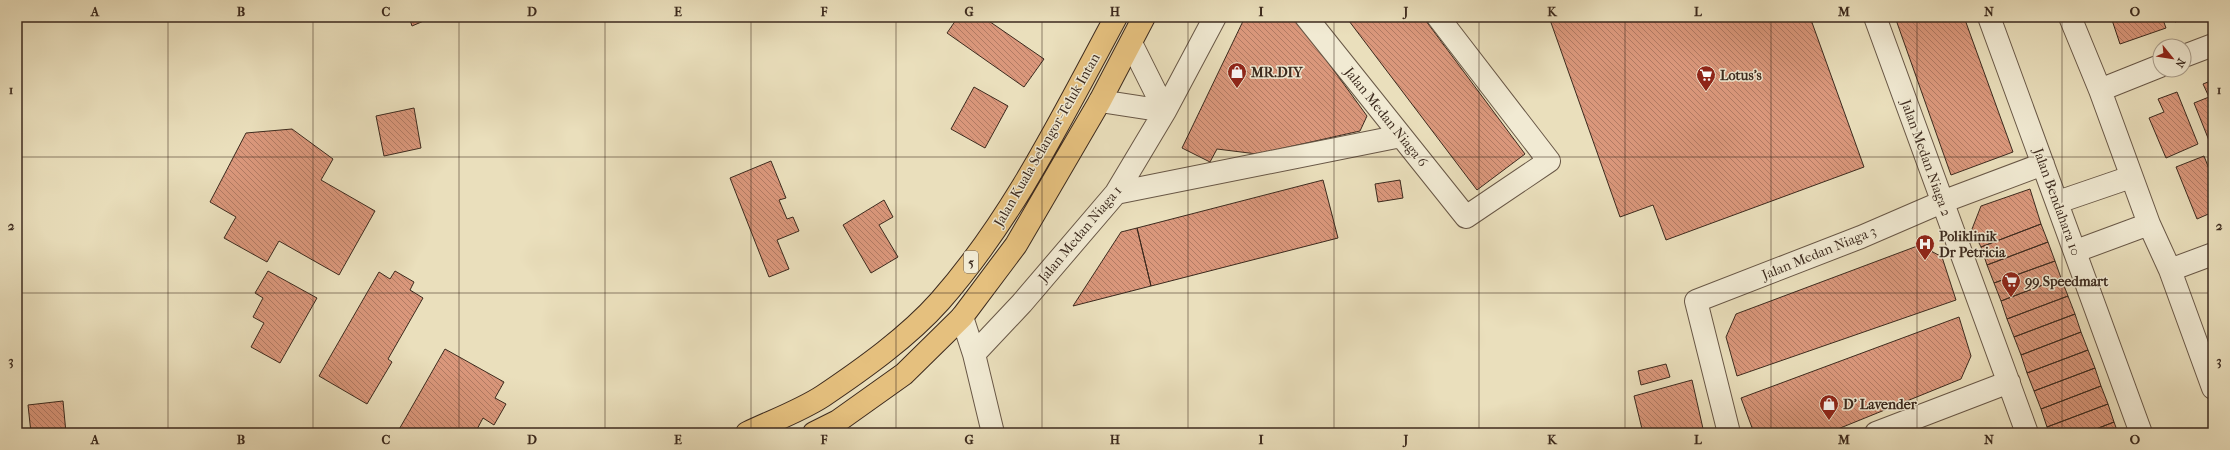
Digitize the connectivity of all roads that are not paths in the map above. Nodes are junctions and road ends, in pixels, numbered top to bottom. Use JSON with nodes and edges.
{"nodes":[{"id":1,"x":1116,"y":17,"type":"edge"},
{"id":2,"x":1144,"y":17,"type":"edge"},
{"id":3,"x":1215,"y":17,"type":"edge"},
{"id":4,"x":1306,"y":17,"type":"edge"},
{"id":5,"x":1438,"y":17,"type":"edge"},
{"id":6,"x":1875,"y":17,"type":"edge"},
{"id":7,"x":1990,"y":17,"type":"edge"},
{"id":8,"x":2070,"y":17,"type":"edge"},
{"id":9,"x":1131,"y":43,"type":"junction"},
{"id":10,"x":2213,"y":45,"type":"edge"},
{"id":11,"x":2192,"y":53,"type":"edge"},
{"id":12,"x":2152,"y":69,"type":"edge"},
{"id":13,"x":2100,"y":90,"type":"junction"},
{"id":14,"x":1100,"y":101,"type":"junction"},
{"id":15,"x":1165,"y":111,"type":"junction"},
{"id":16,"x":1401,"y":136,"type":"junction"},
{"id":17,"x":2043,"y":164,"type":"junction"},
{"id":18,"x":2131,"y":177,"type":"junction"},
{"id":19,"x":1116,"y":193,"type":"junction"},
{"id":20,"x":1942,"y":202,"type":"junction"},
{"id":21,"x":2058,"y":202,"type":"junction"},
{"id":22,"x":2149,"y":224,"type":"junction"},
{"id":23,"x":2076,"y":251,"type":"junction"},
{"id":24,"x":2213,"y":254,"type":"edge"},
{"id":25,"x":2170,"y":270,"type":"junction"},
{"id":26,"x":962,"y":317,"type":"junction"},
{"id":27,"x":974,"y":354,"type":"junction"},
{"id":28,"x":2009,"y":382,"type":"junction"},
{"id":29,"x":2213,"y":388,"type":"edge"},
{"id":30,"x":747,"y":433,"type":"edge"},
{"id":31,"x":814,"y":433,"type":"edge"},
{"id":32,"x":993,"y":433,"type":"edge"},
{"id":33,"x":1729,"y":433,"type":"edge"},
{"id":34,"x":1876,"y":433,"type":"edge"},
{"id":35,"x":2027,"y":433,"type":"edge"},
{"id":36,"x":2141,"y":433,"type":"edge"}],
"edges":[{"from":1,"to":30,"type":"highway","name":"Jalan Kuala Selangor-Teluk Intan","number":"5"},
{"from":2,"to":9,"type":"highway","name":"Jalan Kuala Selangor-Teluk Intan","number":"5"},
{"from":3,"to":15,"type":"street","name":"Jalan Medan Niaga 1"},
{"from":4,"to":16,"type":"street","name":"Jalan Medan Niaga 6"},
{"from":5,"to":16,"type":"street","name":"Jalan Medan Niaga 6"},
{"from":6,"to":20,"type":"street","name":"Jalan Medan Niaga 2"},
{"from":7,"to":17,"type":"street","name":"Jalan Bendahara 10"},
{"from":8,"to":13,"type":"street"},
{"from":9,"to":14,"type":"highway","name":"Jalan Kuala Selangor-Teluk Intan","number":"5"},
{"from":9,"to":15,"type":"street"},
{"from":10,"to":11,"type":"street"},
{"from":12,"to":13,"type":"street"},
{"from":13,"to":18,"type":"street"},
{"from":14,"to":15,"type":"street"},
{"from":14,"to":26,"type":"highway","name":"Jalan Kuala Selangor-Teluk Intan","number":"5"},
{"from":15,"to":19,"type":"street","name":"Jalan Medan Niaga 1"},
{"from":16,"to":19,"type":"street"},
{"from":17,"to":20,"type":"street","name":"Jalan Medan Niaga 3"},
{"from":17,"to":21,"type":"street","name":"Jalan Bendahara 10"},
{"from":18,"to":21,"type":"street"},
{"from":18,"to":22,"type":"street"},
{"from":19,"to":27,"type":"street","name":"Jalan Medan Niaga 1"},
{"from":20,"to":28,"type":"street","name":"Jalan Medan Niaga 2"},
{"from":20,"to":33,"type":"street","name":"Jalan Medan Niaga 3"},
{"from":21,"to":23,"type":"street","name":"Jalan Bendahara 10"},
{"from":22,"to":23,"type":"street"},
{"from":22,"to":25,"type":"street"},
{"from":23,"to":36,"type":"street","name":"Jalan Bendahara 10"},
{"from":24,"to":25,"type":"street"},
{"from":25,"to":29,"type":"street"},
{"from":26,"to":27,"type":"street"},
{"from":26,"to":31,"type":"highway","name":"Jalan Kuala Selangor-Teluk Intan","number":"5"},
{"from":27,"to":32,"type":"street"},
{"from":28,"to":34,"type":"street"},
{"from":28,"to":35,"type":"street","name":"Jalan Medan Niaga 2"}]}
